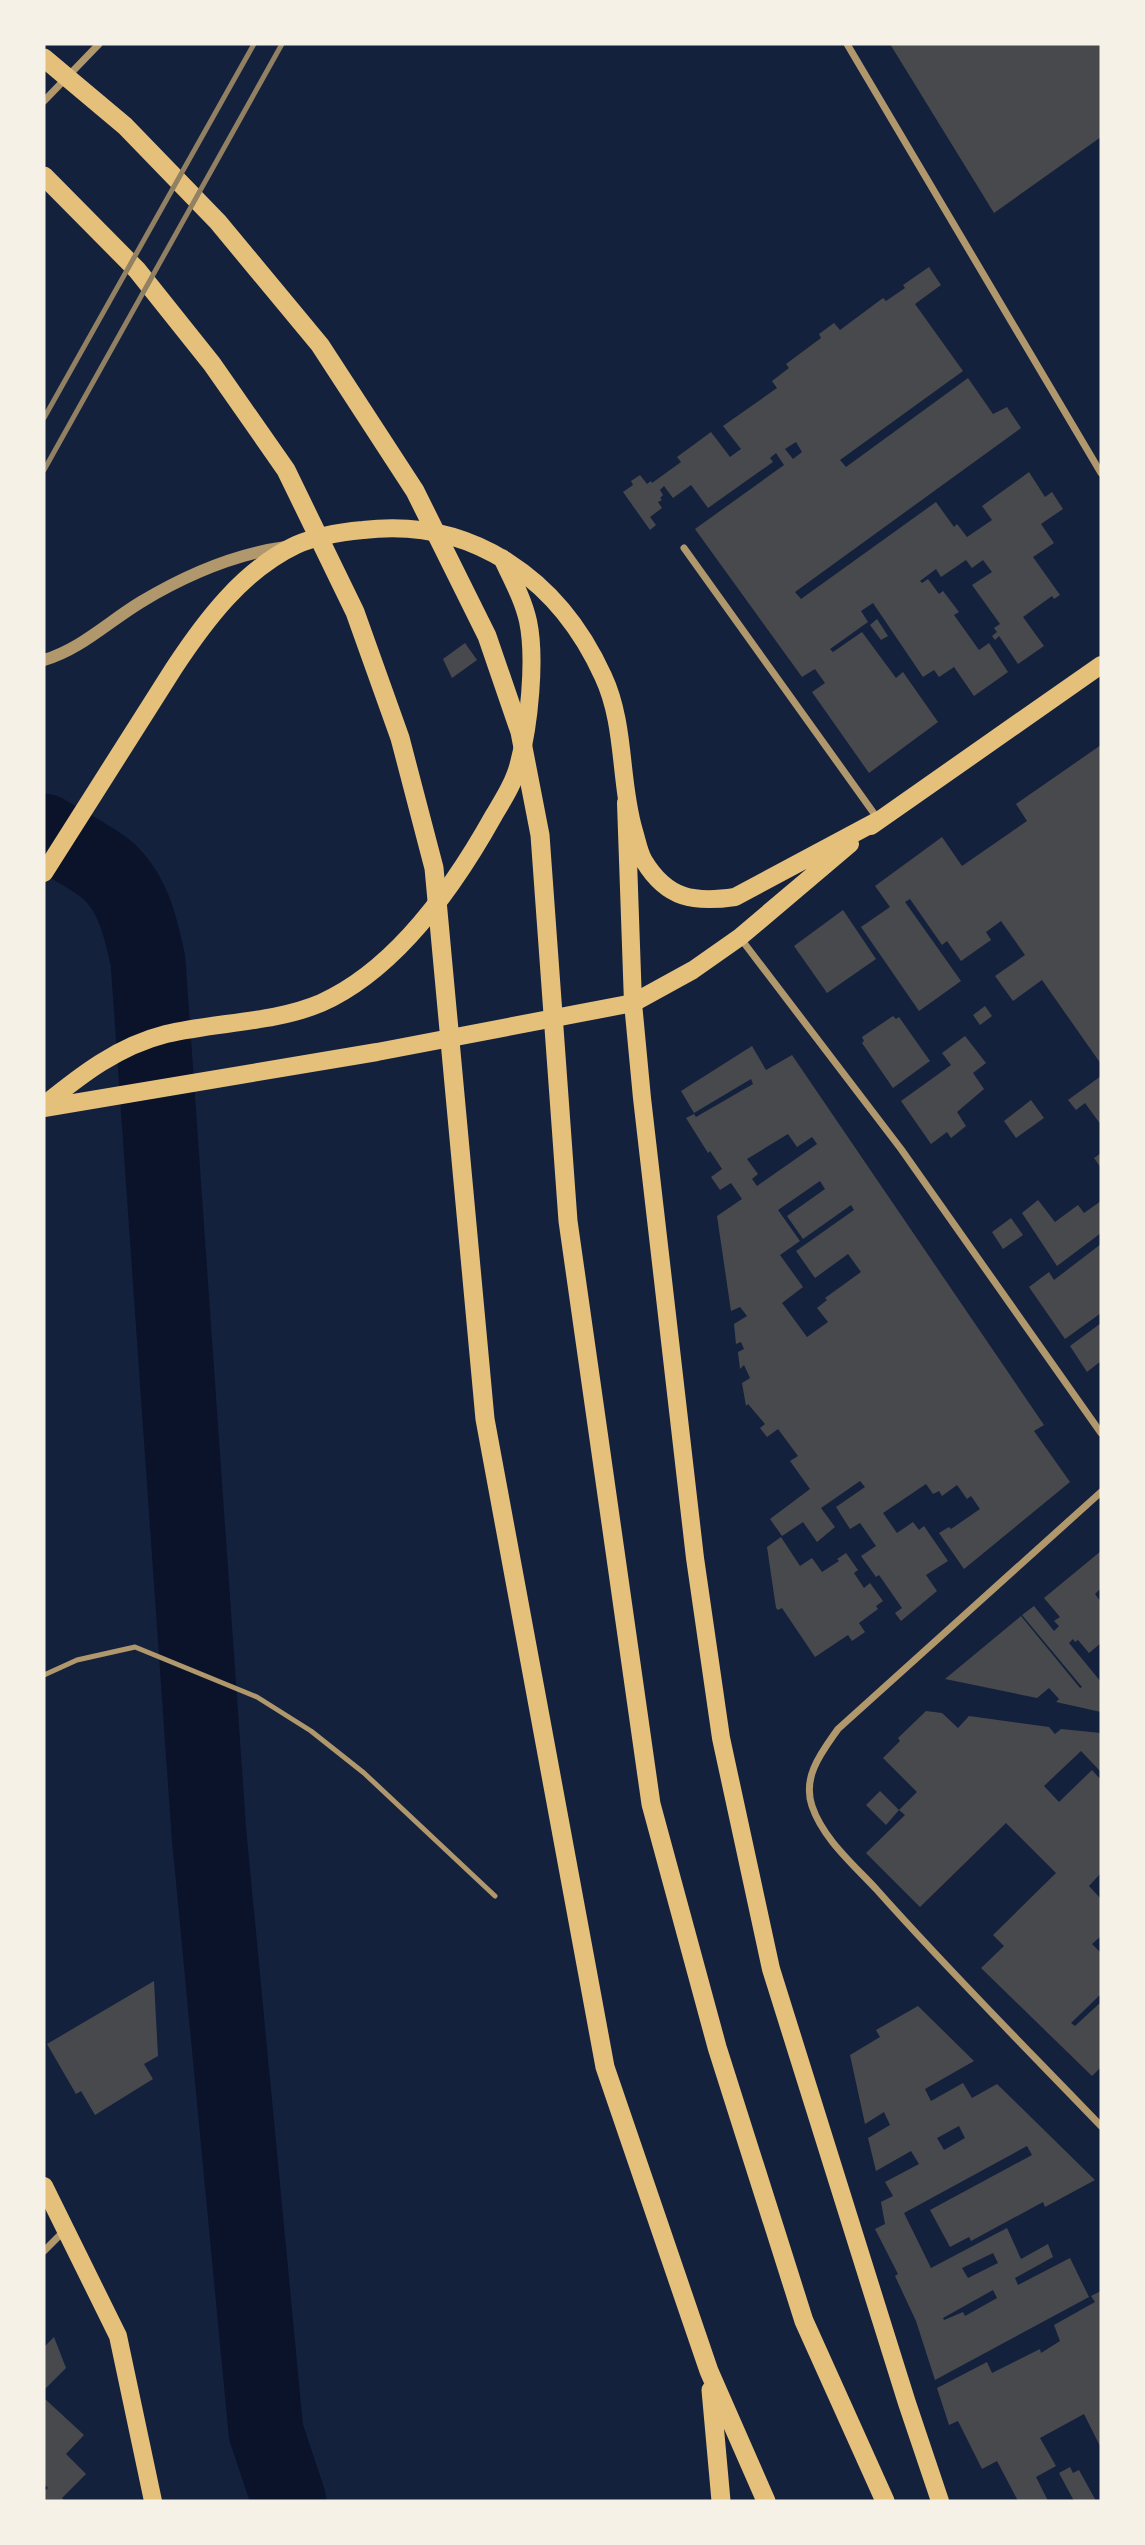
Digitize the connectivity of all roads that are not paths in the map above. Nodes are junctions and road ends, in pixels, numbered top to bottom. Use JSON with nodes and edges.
{"nodes":[{"id":1,"x":99,"y":44,"type":"edge"},
{"id":2,"x":847,"y":44,"type":"edge"},
{"id":3,"x":44,"y":58,"type":"edge"},
{"id":4,"x":44,"y":101,"type":"edge"},
{"id":5,"x":44,"y":176,"type":"edge"},
{"id":6,"x":1101,"y":473,"type":"edge"},
{"id":7,"x":297,"y":545,"type":"junction"},
{"id":8,"x":684,"y":548,"type":"dead end"},
{"id":9,"x":500,"y":555,"type":"junction"},
{"id":10,"x":44,"y":660,"type":"edge"},
{"id":11,"x":1101,"y":665,"type":"edge"},
{"id":12,"x":626,"y":803,"type":"junction"},
{"id":13,"x":879,"y":820,"type":"junction"},
{"id":14,"x":44,"y":873,"type":"edge"},
{"id":15,"x":740,"y":937,"type":"junction"},
{"id":16,"x":633,"y":1003,"type":"junction"},
{"id":17,"x":44,"y":1106,"type":"edge"},
{"id":18,"x":1101,"y":1433,"type":"edge"},
{"id":19,"x":1101,"y":1493,"type":"edge"},
{"id":20,"x":44,"y":1675,"type":"edge"},
{"id":21,"x":495,"y":1896,"type":"dead end"},
{"id":22,"x":1101,"y":2126,"type":"edge"},
{"id":23,"x":44,"y":2186,"type":"edge"},
{"id":24,"x":66,"y":2228,"type":"junction"},
{"id":25,"x":44,"y":2250,"type":"edge"},
{"id":26,"x":709,"y":2371,"type":"junction"},
{"id":27,"x":153,"y":2501,"type":"edge"},
{"id":28,"x":721,"y":2501,"type":"edge"},
{"id":29,"x":766,"y":2501,"type":"edge"},
{"id":30,"x":885,"y":2501,"type":"edge"},
{"id":31,"x":940,"y":2501,"type":"edge"}],
"edges":[{"from":1,"to":4,"type":"street"},
{"from":2,"to":6,"type":"street"},
{"from":3,"to":30,"type":"highway"},
{"from":5,"to":26,"type":"highway"},
{"from":7,"to":9,"type":"main road"},
{"from":7,"to":10,"type":"street"},
{"from":7,"to":14,"type":"main road"},
{"from":8,"to":13,"type":"street"},
{"from":9,"to":12,"type":"main road"},
{"from":9,"to":17,"type":"main road"},
{"from":11,"to":13,"type":"main road"},
{"from":12,"to":13,"type":"main road"},
{"from":12,"to":16,"type":"main road"},
{"from":13,"to":15,"type":"main road"},
{"from":15,"to":16,"type":"main road"},
{"from":15,"to":18,"type":"street"},
{"from":16,"to":17,"type":"main road"},
{"from":16,"to":31,"type":"main road"},
{"from":19,"to":22,"type":"street"},
{"from":20,"to":21,"type":"lane"},
{"from":23,"to":24,"type":"main road"},
{"from":24,"to":25,"type":"street"},
{"from":24,"to":27,"type":"main road"},
{"from":26,"to":28,"type":"highway"},
{"from":26,"to":29,"type":"highway"}]}
